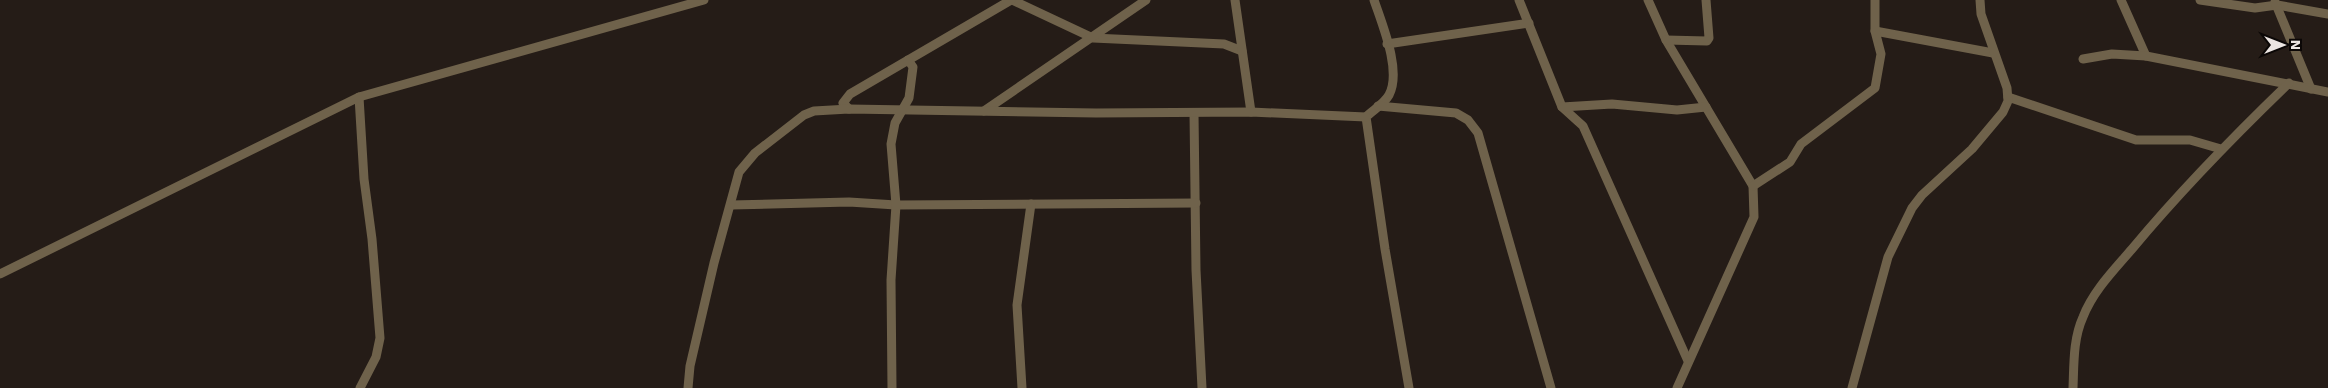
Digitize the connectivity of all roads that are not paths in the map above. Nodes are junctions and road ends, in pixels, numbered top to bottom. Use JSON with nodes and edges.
{"nodes":[{"id":1,"x":704,"y":0,"type":"edge"},
{"id":2,"x":1012,"y":0,"type":"edge"},
{"id":3,"x":1146,"y":0,"type":"edge"},
{"id":4,"x":1235,"y":0,"type":"edge"},
{"id":5,"x":1374,"y":0,"type":"edge"},
{"id":6,"x":1520,"y":0,"type":"edge"},
{"id":7,"x":1648,"y":0,"type":"edge"},
{"id":8,"x":1706,"y":0,"type":"edge"},
{"id":9,"x":1875,"y":0,"type":"edge"},
{"id":10,"x":1980,"y":0,"type":"edge"},
{"id":11,"x":2122,"y":0,"type":"edge"},
{"id":12,"x":2200,"y":0,"type":"edge"},
{"id":13,"x":2275,"y":3,"type":"edge"},
{"id":14,"x":2328,"y":14,"type":"edge"},
{"id":15,"x":1529,"y":23,"type":"junction"},
{"id":16,"x":1875,"y":31,"type":"junction"},
{"id":17,"x":1092,"y":38,"type":"junction"},
{"id":18,"x":1666,"y":40,"type":"junction"},
{"id":19,"x":1387,"y":44,"type":"junction"},
{"id":20,"x":1242,"y":51,"type":"junction"},
{"id":21,"x":1993,"y":53,"type":"junction"},
{"id":22,"x":2146,"y":56,"type":"junction"},
{"id":23,"x":2083,"y":59,"type":"dead end"},
{"id":24,"x":908,"y":60,"type":"junction"},
{"id":25,"x":2289,"y":83,"type":"junction"},
{"id":26,"x":2311,"y":89,"type":"junction"},
{"id":27,"x":2328,"y":92,"type":"edge"},
{"id":28,"x":359,"y":97,"type":"junction"},
{"id":29,"x":2008,"y":97,"type":"junction"},
{"id":30,"x":1378,"y":106,"type":"junction"},
{"id":31,"x":1562,"y":107,"type":"junction"},
{"id":32,"x":1706,"y":108,"type":"junction"},
{"id":33,"x":849,"y":109,"type":"junction"},
{"id":34,"x":901,"y":110,"type":"junction"},
{"id":35,"x":984,"y":111,"type":"junction"},
{"id":36,"x":1251,"y":112,"type":"junction"},
{"id":37,"x":1194,"y":113,"type":"junction"},
{"id":38,"x":1366,"y":116,"type":"junction"},
{"id":39,"x":2221,"y":149,"type":"junction"},
{"id":40,"x":1753,"y":186,"type":"junction"},
{"id":41,"x":1196,"y":203,"type":"junction"},
{"id":42,"x":1031,"y":204,"type":"junction"},
{"id":43,"x":896,"y":205,"type":"junction"},
{"id":44,"x":731,"y":206,"type":"junction"},
{"id":45,"x":0,"y":274,"type":"edge"},
{"id":46,"x":1688,"y":361,"type":"junction"},
{"id":47,"x":360,"y":388,"type":"edge"},
{"id":48,"x":688,"y":388,"type":"edge"},
{"id":49,"x":892,"y":388,"type":"edge"},
{"id":50,"x":1022,"y":388,"type":"edge"},
{"id":51,"x":1202,"y":388,"type":"edge"},
{"id":52,"x":1409,"y":388,"type":"edge"},
{"id":53,"x":1551,"y":388,"type":"edge"},
{"id":54,"x":1677,"y":388,"type":"edge"},
{"id":55,"x":1852,"y":388,"type":"edge"},
{"id":56,"x":2073,"y":388,"type":"edge"}],
"edges":[{"from":1,"to":28,"type":"street"},
{"from":2,"to":17,"type":"street"},
{"from":2,"to":24,"type":"street"},
{"from":3,"to":17,"type":"street"},
{"from":4,"to":20,"type":"street"},
{"from":5,"to":19,"type":"street"},
{"from":6,"to":15,"type":"street"},
{"from":7,"to":18,"type":"street"},
{"from":8,"to":18,"type":"street"},
{"from":9,"to":16,"type":"street"},
{"from":10,"to":21,"type":"street"},
{"from":11,"to":22,"type":"street"},
{"from":12,"to":13,"type":"street"},
{"from":13,"to":14,"type":"street"},
{"from":13,"to":26,"type":"street"},
{"from":15,"to":19,"type":"street"},
{"from":15,"to":31,"type":"street"},
{"from":16,"to":21,"type":"street"},
{"from":16,"to":40,"type":"street"},
{"from":17,"to":20,"type":"street"},
{"from":17,"to":35,"type":"street"},
{"from":18,"to":32,"type":"street"},
{"from":19,"to":30,"type":"street"},
{"from":20,"to":36,"type":"street"},
{"from":21,"to":29,"type":"street"},
{"from":22,"to":23,"type":"street"},
{"from":22,"to":25,"type":"street"},
{"from":24,"to":33,"type":"street"},
{"from":24,"to":34,"type":"street"},
{"from":25,"to":26,"type":"street"},
{"from":25,"to":39,"type":"street"},
{"from":26,"to":27,"type":"street"},
{"from":28,"to":45,"type":"street"},
{"from":28,"to":47,"type":"street"},
{"from":29,"to":39,"type":"street"},
{"from":29,"to":55,"type":"street"},
{"from":30,"to":38,"type":"street"},
{"from":30,"to":53,"type":"street"},
{"from":31,"to":32,"type":"street"},
{"from":31,"to":46,"type":"street"},
{"from":32,"to":40,"type":"street"},
{"from":33,"to":34,"type":"street"},
{"from":33,"to":44,"type":"street"},
{"from":34,"to":35,"type":"street"},
{"from":34,"to":43,"type":"street"},
{"from":35,"to":37,"type":"street"},
{"from":36,"to":37,"type":"street"},
{"from":36,"to":38,"type":"street"},
{"from":37,"to":41,"type":"street"},
{"from":38,"to":52,"type":"street"},
{"from":39,"to":56,"type":"street"},
{"from":40,"to":46,"type":"street"},
{"from":41,"to":42,"type":"street"},
{"from":41,"to":51,"type":"street"},
{"from":42,"to":43,"type":"street"},
{"from":42,"to":50,"type":"street"},
{"from":43,"to":44,"type":"street"},
{"from":43,"to":49,"type":"street"},
{"from":44,"to":48,"type":"street"},
{"from":46,"to":54,"type":"street"}]}
